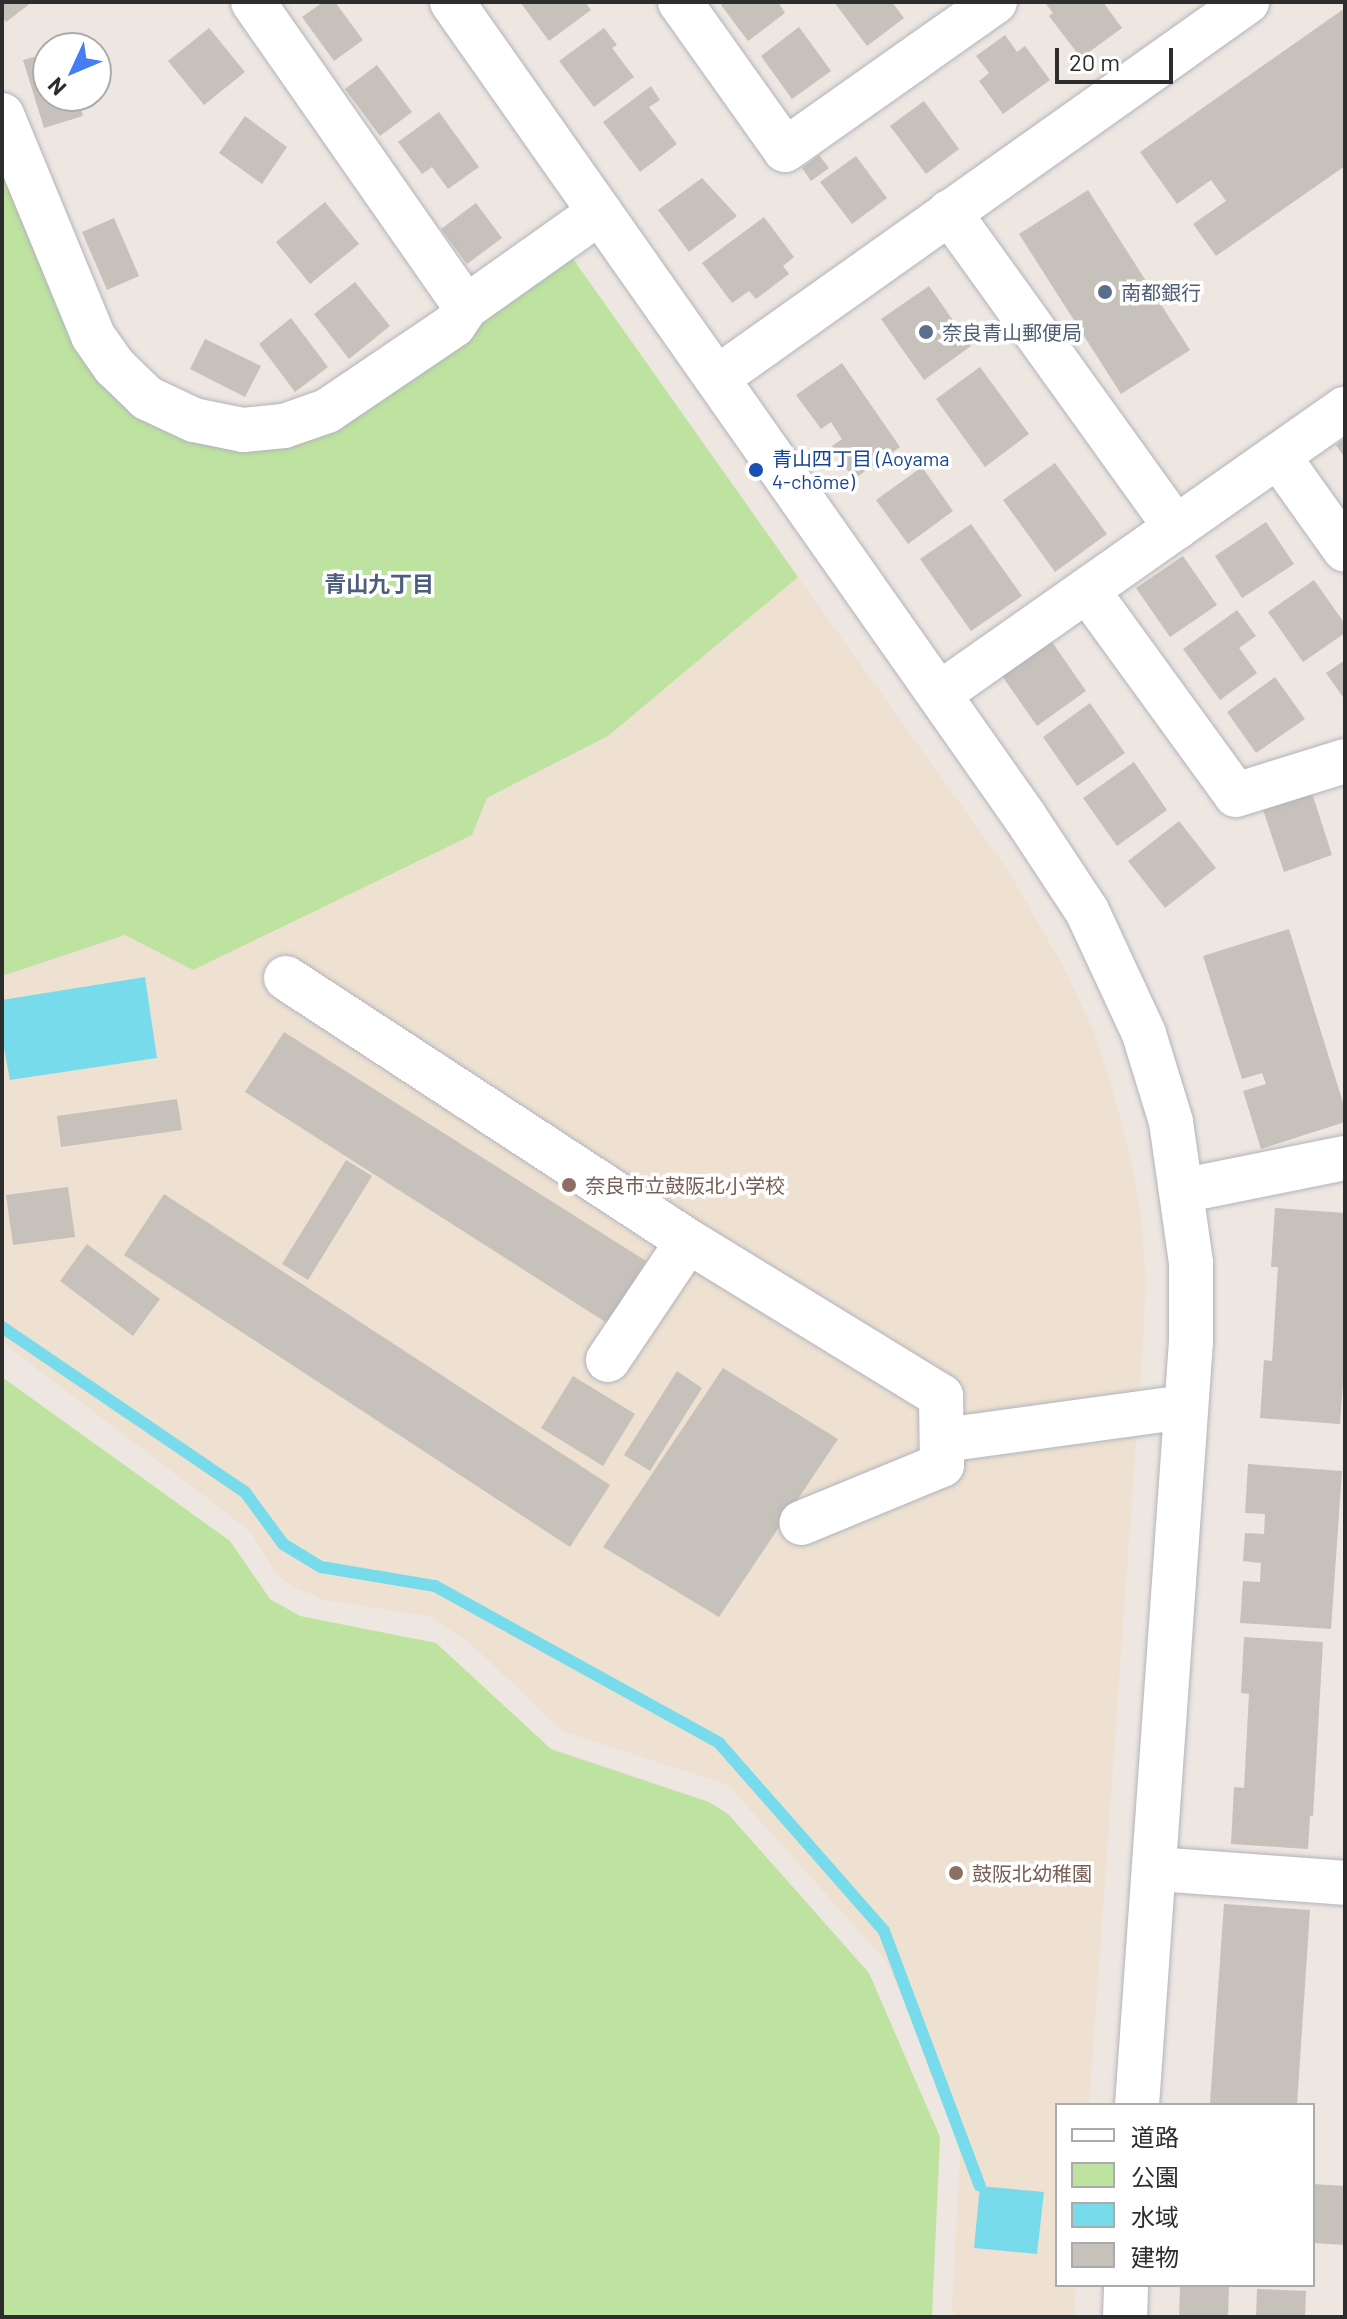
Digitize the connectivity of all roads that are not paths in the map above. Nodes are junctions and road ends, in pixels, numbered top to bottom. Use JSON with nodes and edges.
{"nodes":[{"id":1,"x":253,"y":2,"type":"edge"},
{"id":2,"x":452,"y":2,"type":"edge"},
{"id":3,"x":680,"y":2,"type":"edge"},
{"id":4,"x":1247,"y":2,"type":"edge"},
{"id":5,"x":988,"y":4,"type":"edge"},
{"id":6,"x":2,"y":115,"type":"edge"},
{"id":7,"x":600,"y":212,"type":"junction"},
{"id":8,"x":949,"y":212,"type":"junction"},
{"id":9,"x":466,"y":307,"type":"junction"},
{"id":10,"x":717,"y":378,"type":"junction"},
{"id":11,"x":1345,"y":409,"type":"edge"},
{"id":12,"x":1278,"y":456,"type":"junction"},
{"id":13,"x":1176,"y":528,"type":"junction"},
{"id":14,"x":1345,"y":550,"type":"edge"},
{"id":15,"x":1087,"y":590,"type":"junction"},
{"id":16,"x":939,"y":694,"type":"junction"},
{"id":17,"x":1345,"y":761,"type":"edge"},
{"id":18,"x":286,"y":978,"type":"dead end"},
{"id":19,"x":1345,"y":1158,"type":"edge"},
{"id":20,"x":1181,"y":1191,"type":"junction"},
{"id":21,"x":688,"y":1241,"type":"junction"},
{"id":22,"x":608,"y":1360,"type":"dead end"},
{"id":23,"x":1185,"y":1407,"type":"junction"},
{"id":24,"x":944,"y":1440,"type":"junction"},
{"id":25,"x":801,"y":1523,"type":"dead end"},
{"id":26,"x":1156,"y":1869,"type":"junction"},
{"id":27,"x":1345,"y":1883,"type":"edge"},
{"id":28,"x":1137,"y":2103,"type":"edge"},
{"id":29,"x":1126,"y":2287,"type":"edge"},
{"id":30,"x":1125,"y":2317,"type":"edge"}],
"edges":[{"from":1,"to":9,"type":"street"},
{"from":2,"to":7,"type":"street"},
{"from":3,"to":5,"type":"street"},
{"from":4,"to":8,"type":"street"},
{"from":6,"to":9,"type":"street"},
{"from":7,"to":9,"type":"street"},
{"from":7,"to":10,"type":"street"},
{"from":8,"to":10,"type":"street"},
{"from":8,"to":13,"type":"street"},
{"from":10,"to":16,"type":"street"},
{"from":11,"to":12,"type":"street"},
{"from":12,"to":13,"type":"street"},
{"from":12,"to":14,"type":"street"},
{"from":13,"to":15,"type":"street"},
{"from":15,"to":16,"type":"street"},
{"from":15,"to":17,"type":"street"},
{"from":16,"to":20,"type":"street"},
{"from":18,"to":21,"type":"street"},
{"from":19,"to":20,"type":"street"},
{"from":20,"to":23,"type":"street"},
{"from":21,"to":22,"type":"street"},
{"from":21,"to":24,"type":"street"},
{"from":23,"to":24,"type":"street"},
{"from":23,"to":26,"type":"street"},
{"from":24,"to":25,"type":"street"},
{"from":26,"to":27,"type":"street"},
{"from":26,"to":28,"type":"street"},
{"from":29,"to":30,"type":"street"}]}
